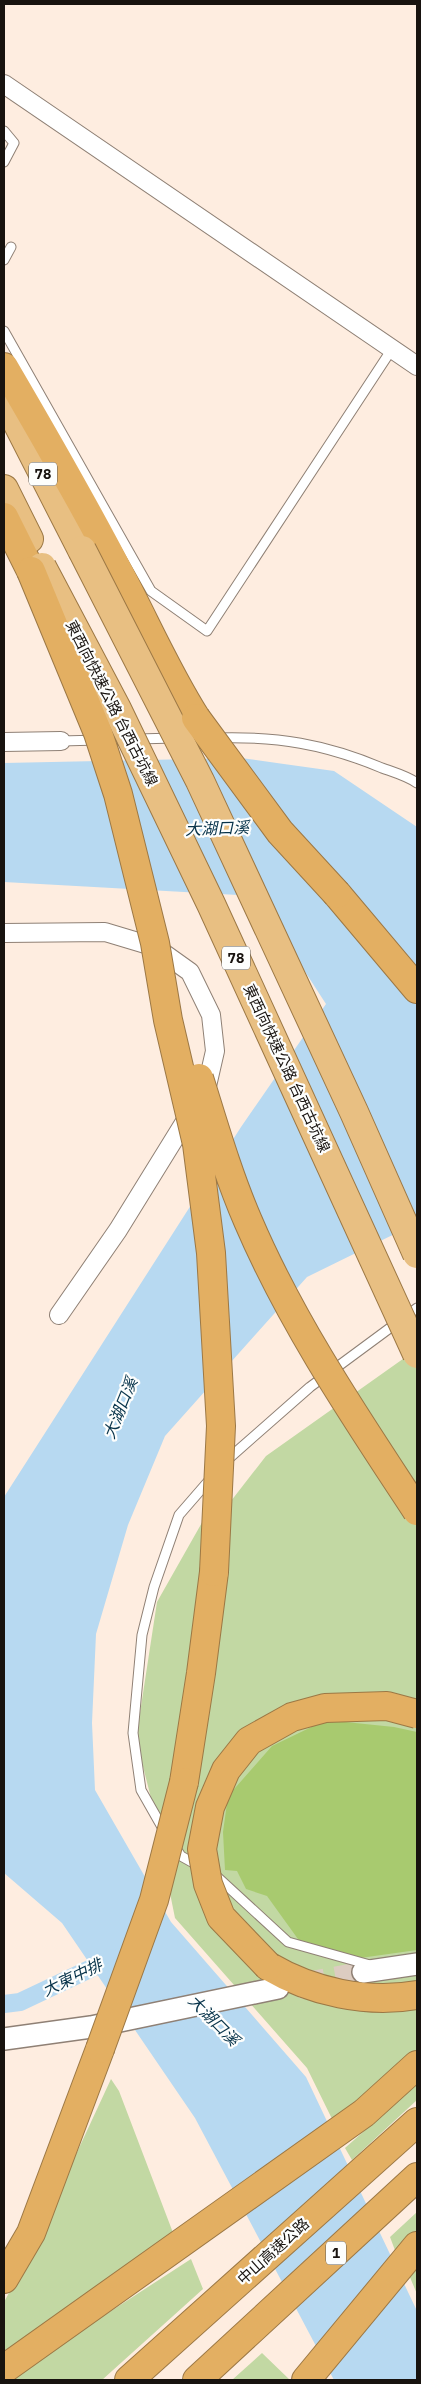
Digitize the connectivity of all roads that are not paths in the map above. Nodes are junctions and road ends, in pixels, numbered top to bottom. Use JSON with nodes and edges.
{"nodes":[{"id":1,"x":5,"y":89,"type":"edge"},
{"id":2,"x":4,"y":131,"type":"edge"},
{"id":3,"x":4,"y":162,"type":"edge"},
{"id":4,"x":11,"y":247,"type":"dead end"},
{"id":5,"x":4,"y":260,"type":"edge"},
{"id":6,"x":4,"y":330,"type":"edge"},
{"id":7,"x":392,"y":349,"type":"junction"},
{"id":8,"x":417,"y":366,"type":"edge"},
{"id":9,"x":4,"y":367,"type":"edge"},
{"id":10,"x":4,"y":397,"type":"edge"},
{"id":11,"x":4,"y":489,"type":"edge"},
{"id":12,"x":4,"y":517,"type":"edge"},
{"id":13,"x":37,"y":569,"type":"junction"},
{"id":14,"x":195,"y":731,"type":"junction"},
{"id":15,"x":61,"y":741,"type":"joint"},
{"id":16,"x":4,"y":742,"type":"edge"},
{"id":17,"x":417,"y":783,"type":"edge"},
{"id":18,"x":4,"y":933,"type":"edge"},
{"id":19,"x":155,"y":943,"type":"junction"},
{"id":20,"x":380,"y":946,"type":"junction"},
{"id":21,"x":417,"y":989,"type":"edge"},
{"id":22,"x":417,"y":1009,"type":"edge"},
{"id":23,"x":417,"y":1254,"type":"edge"},
{"id":24,"x":417,"y":1308,"type":"edge"},
{"id":25,"x":59,"y":1315,"type":"dead end"},
{"id":26,"x":417,"y":1354,"type":"edge"},
{"id":27,"x":417,"y":1511,"type":"edge"},
{"id":28,"x":417,"y":1714,"type":"edge"},
{"id":29,"x":417,"y":1964,"type":"edge"},
{"id":30,"x":385,"y":1969,"type":"junction"},
{"id":31,"x":363,"y":1972,"type":"tunnel mouth"},
{"id":32,"x":270,"y":1982,"type":"junction"},
{"id":33,"x":417,"y":1995,"type":"edge"},
{"id":34,"x":4,"y":2039,"type":"edge"},
{"id":35,"x":417,"y":2066,"type":"edge"},
{"id":36,"x":417,"y":2122,"type":"edge"},
{"id":37,"x":411,"y":2183,"type":"edge"},
{"id":38,"x":417,"y":2246,"type":"edge"},
{"id":39,"x":4,"y":2279,"type":"edge"},
{"id":40,"x":4,"y":2369,"type":"edge"},
{"id":41,"x":129,"y":2380,"type":"edge"},
{"id":42,"x":196,"y":2380,"type":"edge"},
{"id":43,"x":306,"y":2380,"type":"edge"}],
"edges":[{"from":1,"to":7,"type":"street"},
{"from":2,"to":3,"type":"lane"},
{"from":4,"to":5,"type":"lane"},
{"from":6,"to":7,"type":"lane"},
{"from":7,"to":8,"type":"street"},
{"from":9,"to":14,"type":"highway"},
{"from":10,"to":23,"type":"highway","number":"78","bridge":true},
{"from":11,"to":13,"type":"highway","name":"東西向快速公路 台西古坑線","number":"78"},
{"from":12,"to":13,"type":"highway"},
{"from":13,"to":19,"type":"highway","bridge":true},
{"from":13,"to":26,"type":"highway","name":"東西向快速公路 台西古坑線","number":"78","bridge":true},
{"from":14,"to":15,"type":"lane"},
{"from":14,"to":17,"type":"lane"},
{"from":14,"to":20,"type":"highway","bridge":true},
{"from":15,"to":16,"type":"street"},
{"from":18,"to":25,"type":"street"},
{"from":19,"to":27,"type":"highway","bridge":true},
{"from":19,"to":39,"type":"highway","bridge":true},
{"from":20,"to":21,"type":"highway"},
{"from":20,"to":22,"type":"highway"},
{"from":24,"to":30,"type":"lane"},
{"from":28,"to":32,"type":"highway","bridge":true},
{"from":29,"to":30,"type":"street"},
{"from":30,"to":31,"type":"street"},
{"from":32,"to":33,"type":"highway"},
{"from":32,"to":34,"type":"street"},
{"from":35,"to":40,"type":"highway"},
{"from":36,"to":41,"type":"highway","name":"中山高速公路"},
{"from":37,"to":42,"type":"highway","number":"1"},
{"from":38,"to":43,"type":"highway"}]}
